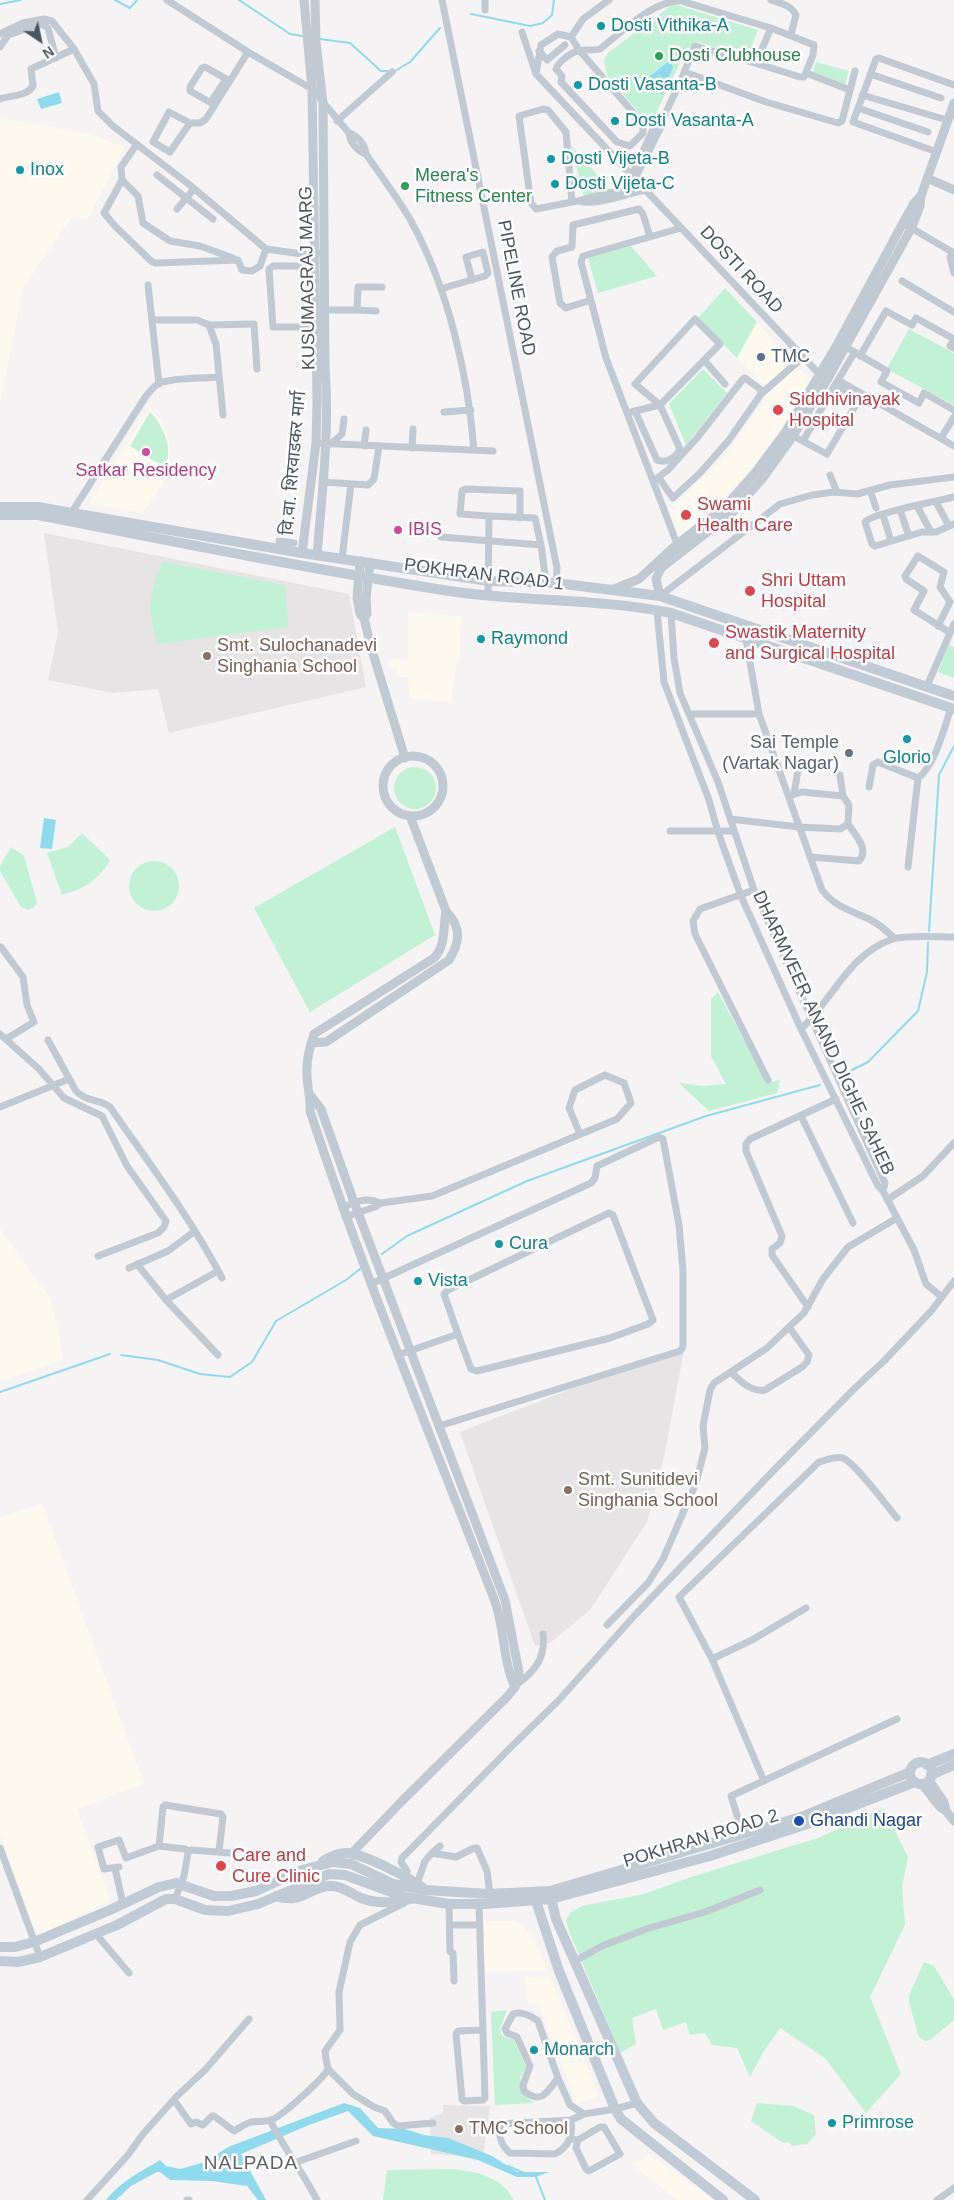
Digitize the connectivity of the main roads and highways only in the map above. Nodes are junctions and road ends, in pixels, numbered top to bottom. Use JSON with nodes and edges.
{"nodes":[{"id":1,"x":0,"y":507,"type":"edge"},
{"id":2,"x":0,"y":515,"type":"edge"},
{"id":3,"x":236,"y":541,"type":"junction"},
{"id":4,"x":234,"y":554,"type":"junction"},
{"id":5,"x":954,"y":696,"type":"edge"},
{"id":6,"x":952,"y":709,"type":"edge"},
{"id":7,"x":954,"y":1754,"type":"edge"},
{"id":8,"x":926,"y":1765,"type":"junction"},
{"id":9,"x":954,"y":1765,"type":"edge"},
{"id":10,"x":921,"y":1779,"type":"junction"},
{"id":11,"x":767,"y":1832,"type":"junction"},
{"id":12,"x":316,"y":1866,"type":"junction"},
{"id":13,"x":284,"y":1878,"type":"junction"},
{"id":14,"x":290,"y":1890,"type":"junction"},
{"id":15,"x":426,"y":1890,"type":"junction"},
{"id":16,"x":550,"y":1895,"type":"junction"},
{"id":17,"x":276,"y":1896,"type":"junction"},
{"id":18,"x":534,"y":1896,"type":"junction"},
{"id":19,"x":414,"y":1898,"type":"junction"},
{"id":20,"x":0,"y":1947,"type":"edge"},
{"id":21,"x":0,"y":1961,"type":"edge"},
{"id":22,"x":724,"y":2200,"type":"edge"},
{"id":23,"x":755,"y":2200,"type":"edge"}],
"edges":[{"from":1,"to":3,"type":"main road","name":"POKHRAN ROAD 1"},
{"from":2,"to":4,"type":"main road","name":"POKHRAN ROAD 1"},
{"from":3,"to":4,"type":"main road"},
{"from":3,"to":5,"type":"main road","name":"POKHRAN ROAD 1"},
{"from":4,"to":6,"type":"main road","name":"POKHRAN ROAD 1"},
{"from":7,"to":8,"type":"main road"},
{"from":8,"to":10,"type":"main road"},
{"from":8,"to":10,"type":"main road"},
{"from":9,"to":10,"type":"main road","name":"POKHRAN ROAD 2"},
{"from":10,"to":11,"type":"main road","name":"POKHRAN ROAD 2"},
{"from":11,"to":16,"type":"main road","name":"POKHRAN ROAD 2"},
{"from":11,"to":16,"type":"main road","name":"POKHRAN ROAD 2"},
{"from":12,"to":13,"type":"main road"},
{"from":12,"to":15,"type":"main road"},
{"from":12,"to":15,"type":"main road"},
{"from":13,"to":14,"type":"main road"},
{"from":13,"to":20,"type":"main road"},
{"from":14,"to":17,"type":"main road"},
{"from":14,"to":19,"type":"main road"},
{"from":15,"to":18,"type":"main road"},
{"from":16,"to":18,"type":"main road"},
{"from":16,"to":23,"type":"main road"},
{"from":17,"to":19,"type":"main road"},
{"from":17,"to":21,"type":"main road"},
{"from":18,"to":19,"type":"main road"},
{"from":18,"to":22,"type":"main road"}]}
